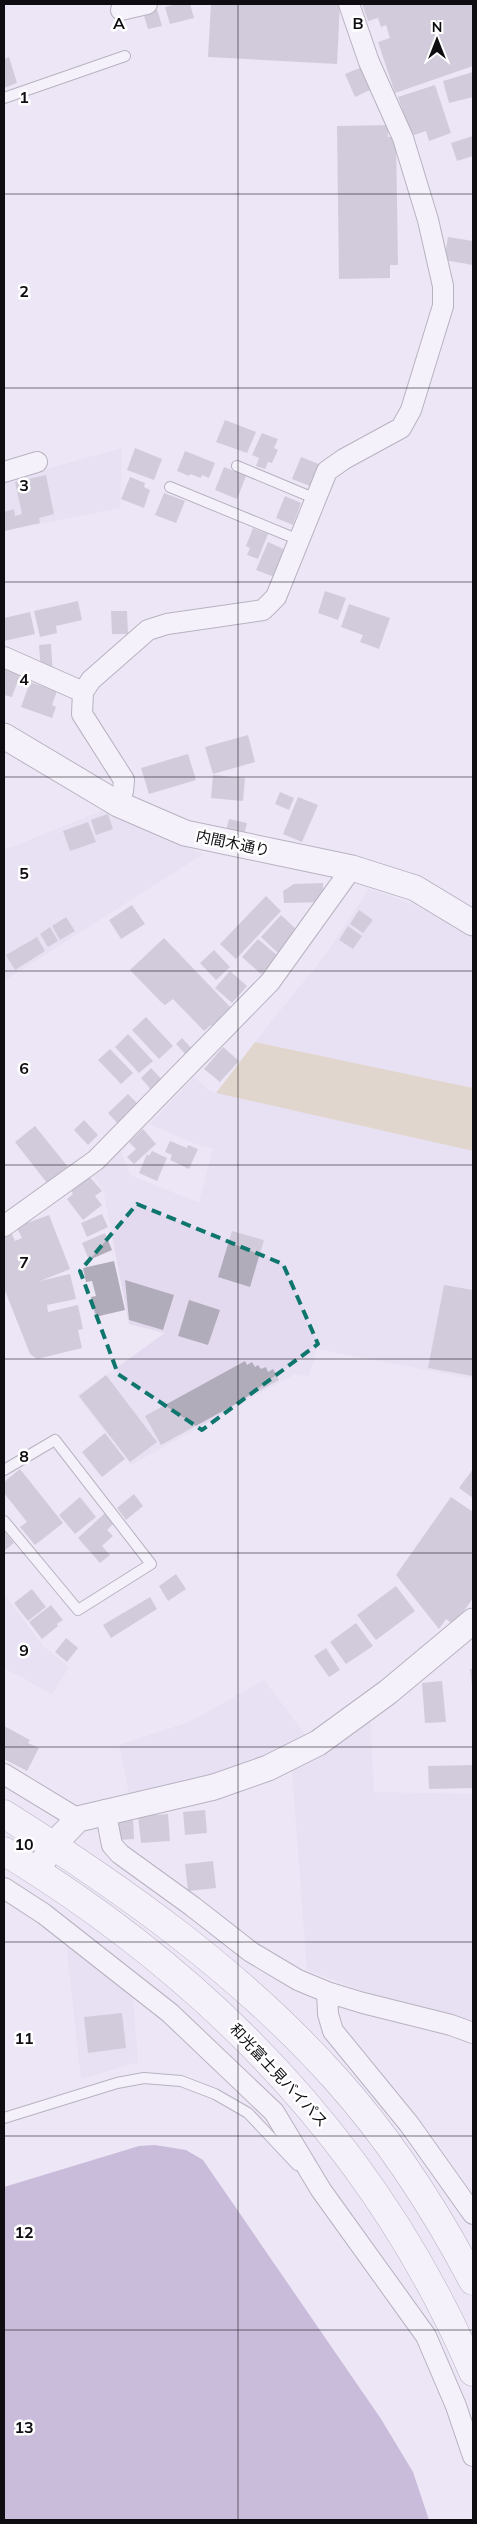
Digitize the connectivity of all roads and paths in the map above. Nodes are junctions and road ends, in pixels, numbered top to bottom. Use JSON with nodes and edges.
{"nodes":[{"id":1,"x":147,"y":4,"type":"edge"},
{"id":2,"x":349,"y":4,"type":"edge"},
{"id":3,"x":121,"y":10,"type":"dead end"},
{"id":4,"x":125,"y":56,"type":"dead end"},
{"id":5,"x":4,"y":98,"type":"edge"},
{"id":6,"x":37,"y":462,"type":"dead end"},
{"id":7,"x":236,"y":466,"type":"dead end"},
{"id":8,"x":4,"y":472,"type":"edge"},
{"id":9,"x":170,"y":487,"type":"dead end"},
{"id":10,"x":316,"y":498,"type":"junction"},
{"id":11,"x":299,"y":540,"type":"junction"},
{"id":12,"x":4,"y":657,"type":"edge"},
{"id":13,"x":83,"y":692,"type":"junction"},
{"id":14,"x":4,"y":736,"type":"edge"},
{"id":15,"x":118,"y":804,"type":"junction"},
{"id":16,"x":352,"y":868,"type":"junction"},
{"id":17,"x":473,"y":923,"type":"edge"},
{"id":18,"x":4,"y":1226,"type":"edge"},
{"id":19,"x":4,"y":1470,"type":"edge"},
{"id":20,"x":4,"y":1521,"type":"edge"},
{"id":21,"x":473,"y":1621,"type":"edge"},
{"id":22,"x":4,"y":1774,"type":"edge"},
{"id":23,"x":105,"y":1810,"type":"junction"},
{"id":24,"x":4,"y":1814,"type":"edge"},
{"id":25,"x":78,"y":1818,"type":"junction"},
{"id":26,"x":53,"y":1845,"type":"junction"},
{"id":27,"x":4,"y":1850,"type":"edge"},
{"id":28,"x":37,"y":1871,"type":"junction"},
{"id":29,"x":4,"y":1888,"type":"edge"},
{"id":30,"x":327,"y":1992,"type":"junction"},
{"id":31,"x":473,"y":2033,"type":"edge"},
{"id":32,"x":4,"y":2118,"type":"edge"},
{"id":33,"x":321,"y":2190,"type":"junction"},
{"id":34,"x":473,"y":2214,"type":"edge"},
{"id":35,"x":473,"y":2281,"type":"edge"},
{"id":36,"x":473,"y":2372,"type":"edge"},
{"id":37,"x":473,"y":2456,"type":"edge"}],
"edges":[{"from":1,"to":3,"type":"street"},
{"from":2,"to":10,"type":"street"},
{"from":4,"to":5,"type":"lane"},
{"from":6,"to":8,"type":"street"},
{"from":7,"to":10,"type":"lane"},
{"from":9,"to":11,"type":"lane"},
{"from":10,"to":11,"type":"street"},
{"from":11,"to":13,"type":"street"},
{"from":12,"to":13,"type":"street"},
{"from":13,"to":15,"type":"street"},
{"from":14,"to":15,"type":"street","name":"内間木通り"},
{"from":15,"to":16,"type":"street","name":"内間木通り"},
{"from":16,"to":17,"type":"street","name":"内間木通り"},
{"from":16,"to":18,"type":"street"},
{"from":19,"to":20,"type":"lane"},
{"from":21,"to":23,"type":"street"},
{"from":22,"to":25,"type":"street"},
{"from":23,"to":25,"type":"street"},
{"from":23,"to":30,"type":"street"},
{"from":24,"to":26,"type":"highway"},
{"from":25,"to":26,"type":"street"},
{"from":26,"to":28,"type":"street"},
{"from":26,"to":35,"type":"highway"},
{"from":27,"to":28,"type":"highway","name":"和光富士見バイパス"},
{"from":28,"to":36,"type":"highway","name":"和光富士見バイパス"},
{"from":29,"to":33,"type":"street"},
{"from":30,"to":31,"type":"street"},
{"from":30,"to":34,"type":"street"},
{"from":32,"to":33,"type":"lane"},
{"from":33,"to":37,"type":"street"}]}
